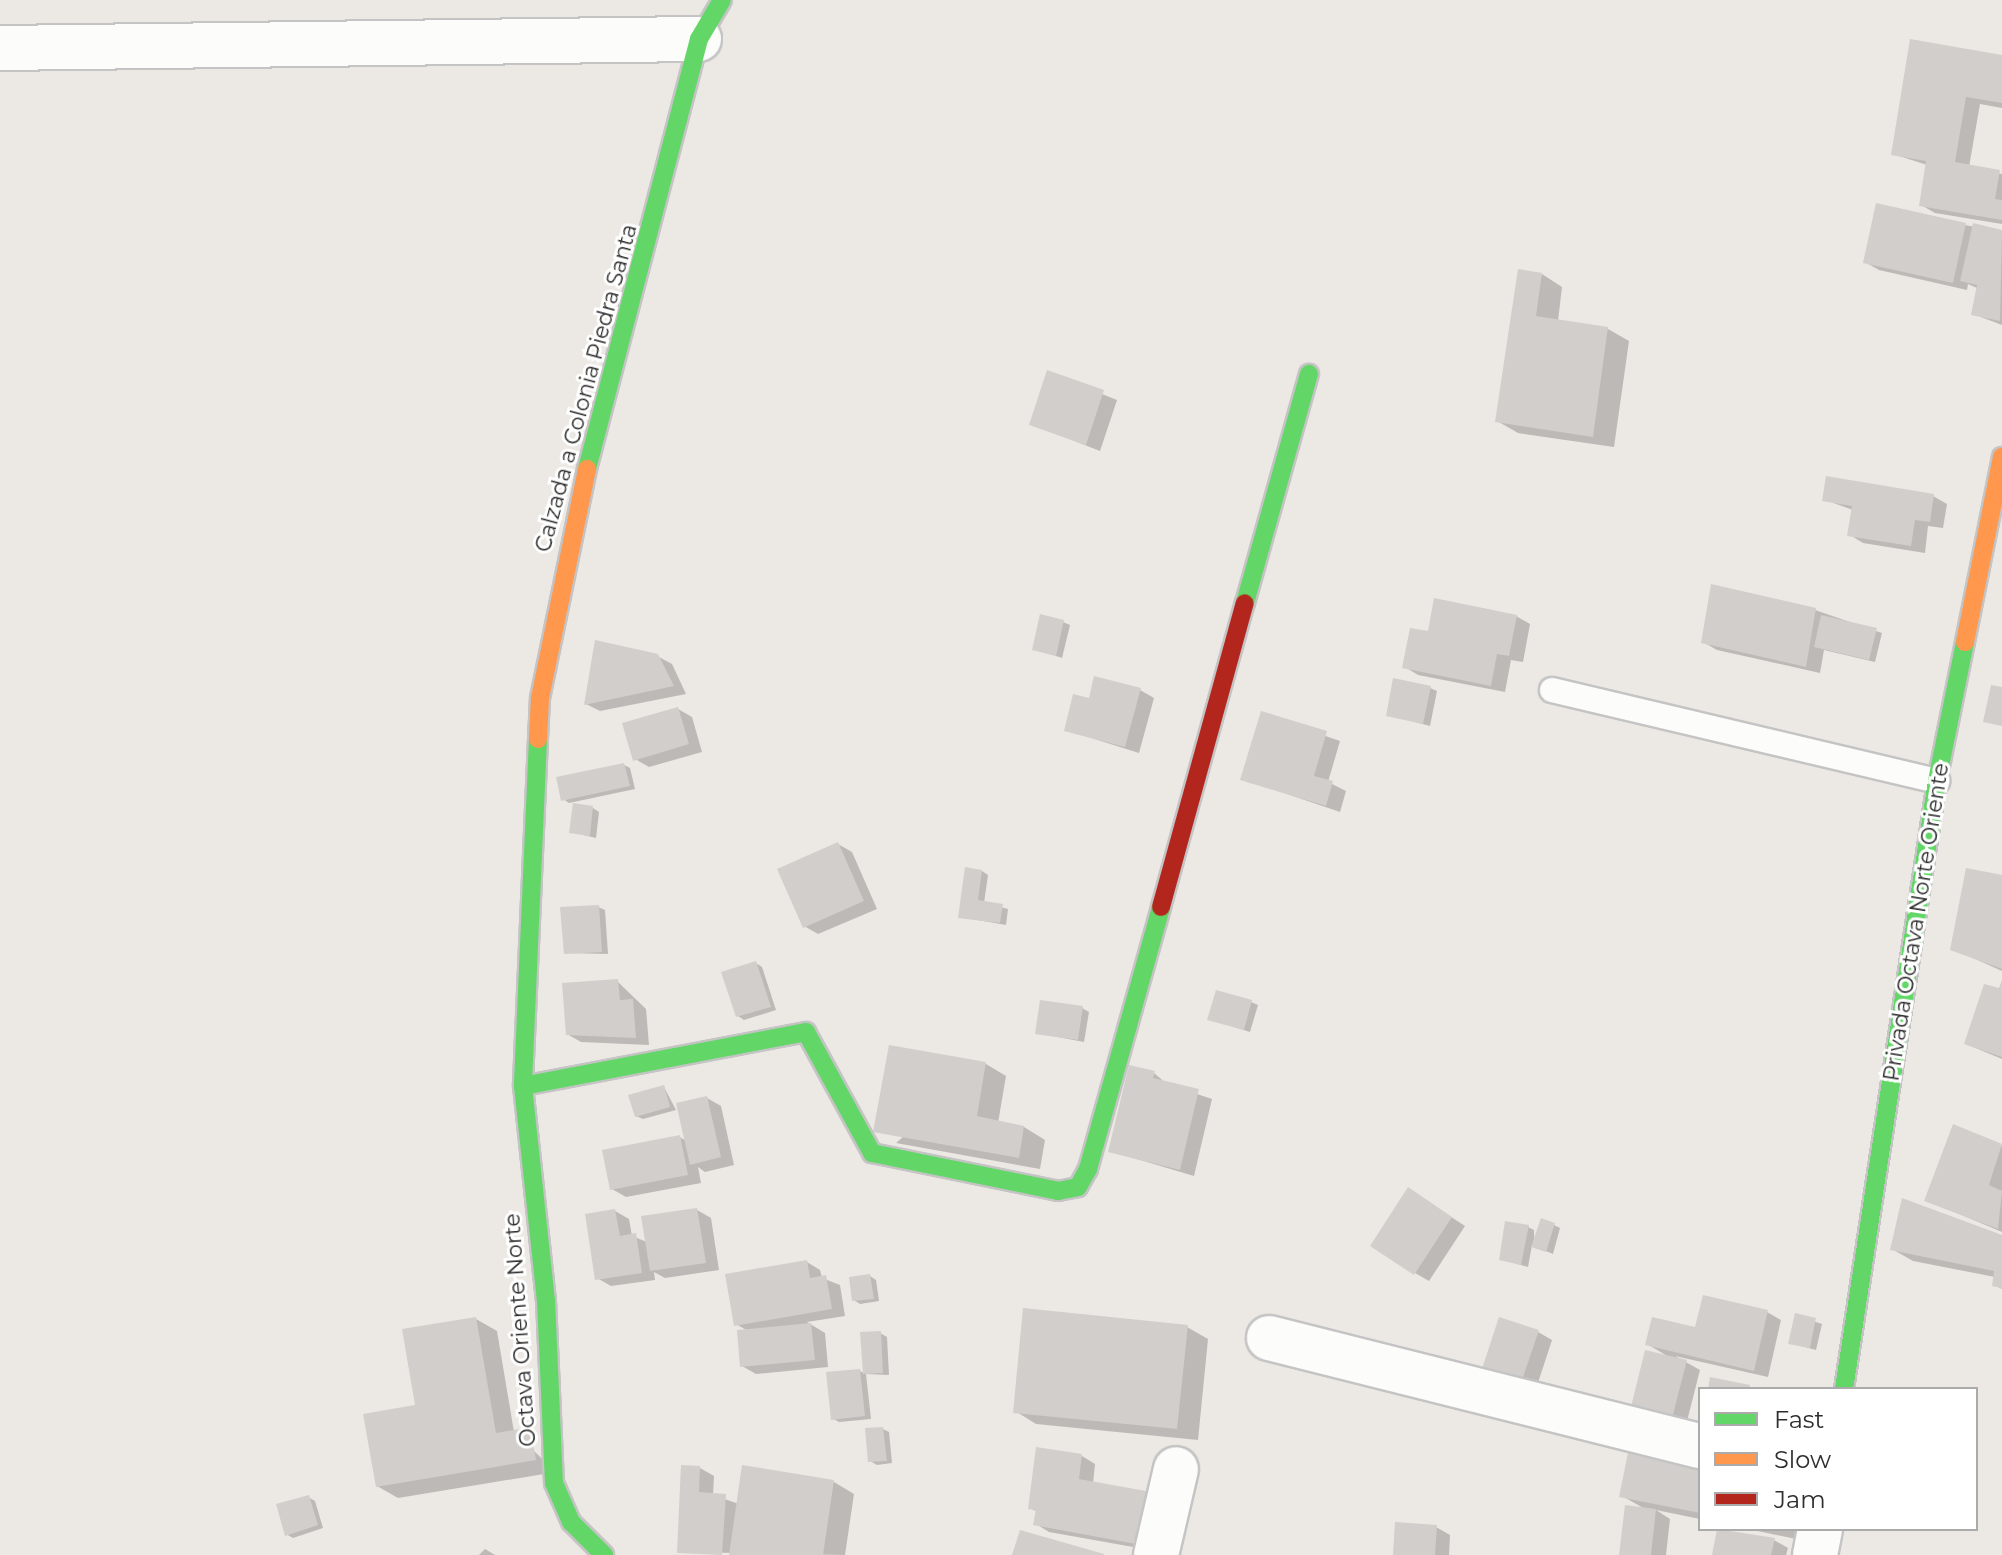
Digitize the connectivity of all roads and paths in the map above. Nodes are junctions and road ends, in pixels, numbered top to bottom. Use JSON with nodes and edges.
{"nodes":[{"id":1,"x":722,"y":0,"type":"edge"},
{"id":2,"x":699,"y":39,"type":"junction"},
{"id":3,"x":0,"y":48,"type":"edge"},
{"id":4,"x":1309,"y":374,"type":"dead end"},
{"id":5,"x":2002,"y":457,"type":"edge"},
{"id":6,"x":1552,"y":690,"type":"dead end"},
{"id":7,"x":1937,"y":781,"type":"junction"},
{"id":8,"x":523,"y":1086,"type":"junction"},
{"id":9,"x":1269,"y":1338,"type":"dead end"},
{"id":10,"x":1844,"y":1387,"type":"edge"},
{"id":11,"x":1698,"y":1445,"type":"edge"},
{"id":12,"x":1176,"y":1469,"type":"dead end"},
{"id":13,"x":1820,"y":1531,"type":"edge"},
{"id":14,"x":604,"y":1555,"type":"edge"},
{"id":15,"x":1156,"y":1555,"type":"edge"},
{"id":16,"x":1815,"y":1555,"type":"edge"}],
"edges":[{"from":1,"to":2,"type":"street","name":"Calzada a Colonia Piedra Santa"},
{"from":2,"to":3,"type":"street"},
{"from":2,"to":8,"type":"street","name":"Calzada a Colonia Piedra Santa"},
{"from":4,"to":8,"type":"street"},
{"from":5,"to":7,"type":"street","name":"Privada Octava Norte Oriente"},
{"from":6,"to":7,"type":"lane"},
{"from":7,"to":10,"type":"street","name":"Privada Octava Norte Oriente"},
{"from":8,"to":14,"type":"street","name":"Octava Oriente Norte"},
{"from":9,"to":11,"type":"street"},
{"from":12,"to":15,"type":"street"},
{"from":13,"to":16,"type":"street"}]}
